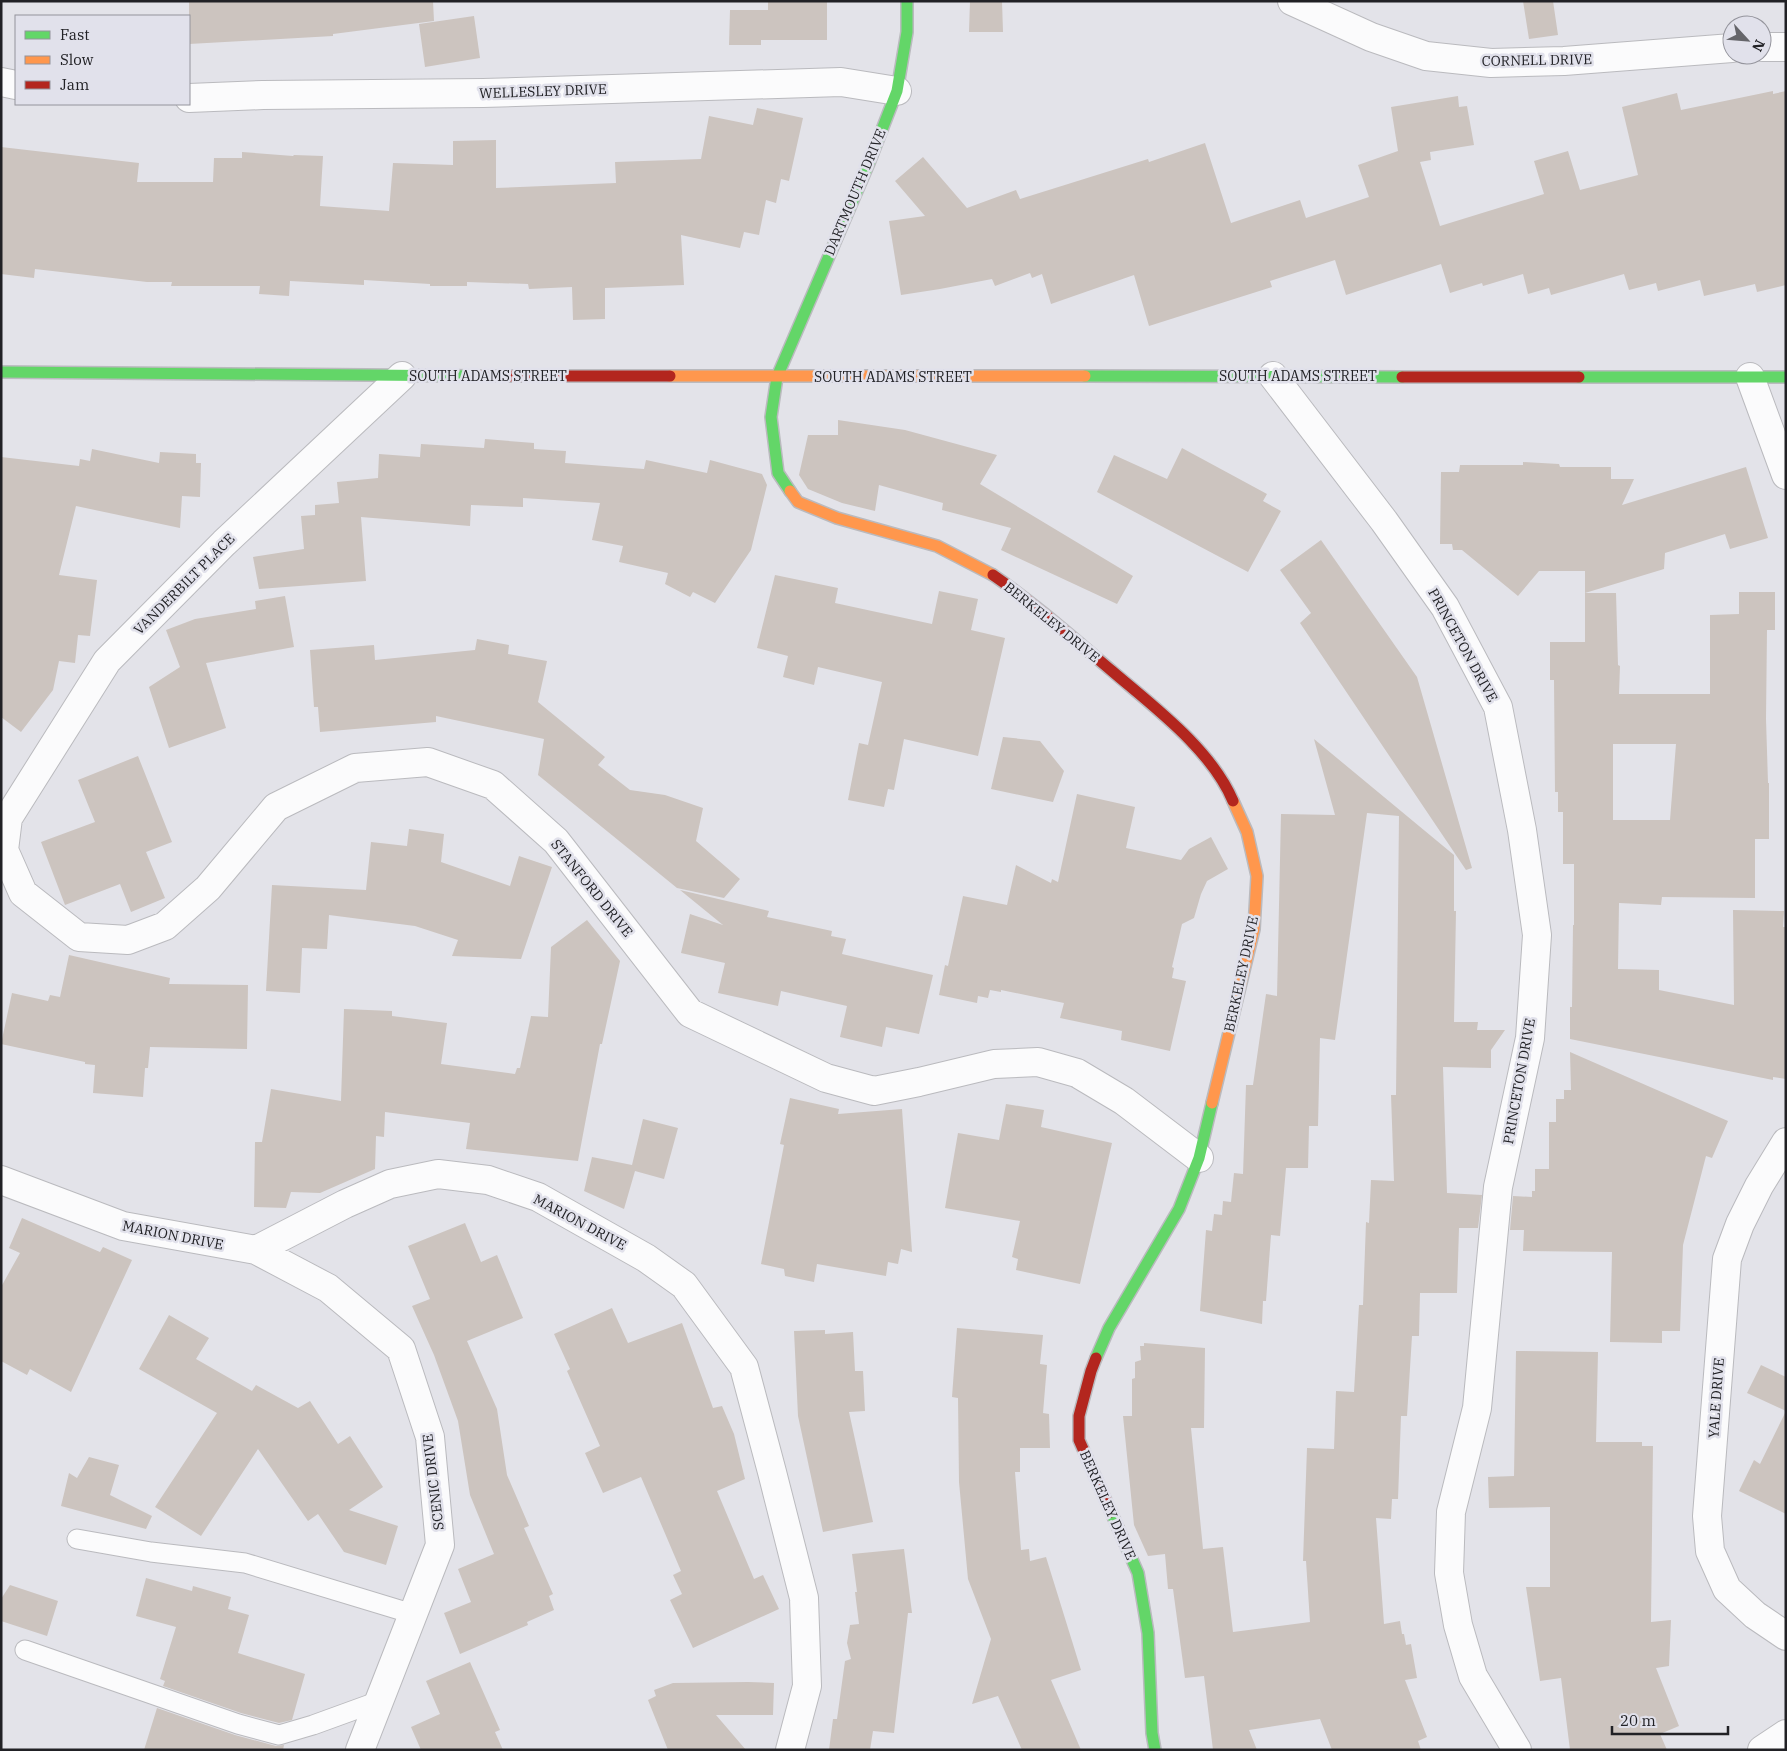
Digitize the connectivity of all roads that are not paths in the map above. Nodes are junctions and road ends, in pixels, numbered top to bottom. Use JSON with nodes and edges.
{"nodes":[{"id":1,"x":907,"y":1,"type":"edge"},
{"id":2,"x":1292,"y":1,"type":"edge"},
{"id":3,"x":1772,"y":47,"type":"edge"},
{"id":4,"x":1786,"y":47,"type":"edge"},
{"id":5,"x":1722,"y":49,"type":"edge"},
{"id":6,"x":1,"y":82,"type":"edge"},
{"id":7,"x":15,"y":85,"type":"edge"},
{"id":8,"x":897,"y":91,"type":"junction"},
{"id":9,"x":190,"y":98,"type":"edge"},
{"id":10,"x":1,"y":372,"type":"edge"},
{"id":11,"x":402,"y":376,"type":"junction"},
{"id":12,"x":1274,"y":376,"type":"junction"},
{"id":13,"x":777,"y":377,"type":"junction"},
{"id":14,"x":1750,"y":377,"type":"junction"},
{"id":15,"x":1786,"y":377,"type":"edge"},
{"id":16,"x":1786,"y":475,"type":"edge"},
{"id":17,"x":5,"y":817,"type":"edge"},
{"id":18,"x":1786,"y":1142,"type":"edge"},
{"id":19,"x":1199,"y":1158,"type":"junction"},
{"id":20,"x":1,"y":1180,"type":"edge"},
{"id":21,"x":256,"y":1250,"type":"junction"},
{"id":22,"x":78,"y":1539,"type":"dead end"},
{"id":23,"x":413,"y":1614,"type":"junction"},
{"id":24,"x":1786,"y":1636,"type":"edge"},
{"id":25,"x":25,"y":1650,"type":"dead end"},
{"id":26,"x":379,"y":1701,"type":"junction"},
{"id":27,"x":1786,"y":1734,"type":"edge"},
{"id":28,"x":360,"y":1750,"type":"edge"},
{"id":29,"x":790,"y":1750,"type":"edge"},
{"id":30,"x":1155,"y":1750,"type":"edge"},
{"id":31,"x":1517,"y":1750,"type":"edge"},
{"id":32,"x":1762,"y":1750,"type":"edge"}],
"edges":[{"from":1,"to":8,"type":"street","name":"DARTMOUTH DRIVE"},
{"from":2,"to":5,"type":"street","name":"CORNELL DRIVE"},
{"from":3,"to":4,"type":"street"},
{"from":6,"to":7,"type":"street"},
{"from":8,"to":9,"type":"street","name":"WELLESLEY DRIVE"},
{"from":8,"to":13,"type":"street","name":"DARTMOUTH DRIVE"},
{"from":10,"to":11,"type":"street","name":"SOUTH ADAMS STREET"},
{"from":11,"to":13,"type":"street","name":"SOUTH ADAMS STREET"},
{"from":11,"to":17,"type":"street","name":"VANDERBILT PLACE"},
{"from":12,"to":13,"type":"street","name":"SOUTH ADAMS STREET"},
{"from":12,"to":14,"type":"street","name":"SOUTH ADAMS STREET"},
{"from":12,"to":31,"type":"street","name":"PRINCETON DRIVE"},
{"from":13,"to":19,"type":"street","name":"BERKELEY DRIVE"},
{"from":14,"to":15,"type":"street","name":"SOUTH ADAMS STREET"},
{"from":14,"to":16,"type":"street"},
{"from":17,"to":19,"type":"street","name":"STANFORD DRIVE"},
{"from":18,"to":24,"type":"street","name":"YALE DRIVE"},
{"from":19,"to":30,"type":"street","name":"BERKELEY DRIVE"},
{"from":20,"to":21,"type":"street","name":"MARION DRIVE"},
{"from":21,"to":23,"type":"street","name":"SCENIC DRIVE"},
{"from":21,"to":29,"type":"street","name":"MARION DRIVE"},
{"from":22,"to":23,"type":"lane"},
{"from":23,"to":26,"type":"street","name":"SCENIC DRIVE"},
{"from":25,"to":26,"type":"lane"},
{"from":26,"to":28,"type":"street","name":"SCENIC DRIVE"},
{"from":27,"to":32,"type":"street"}]}
